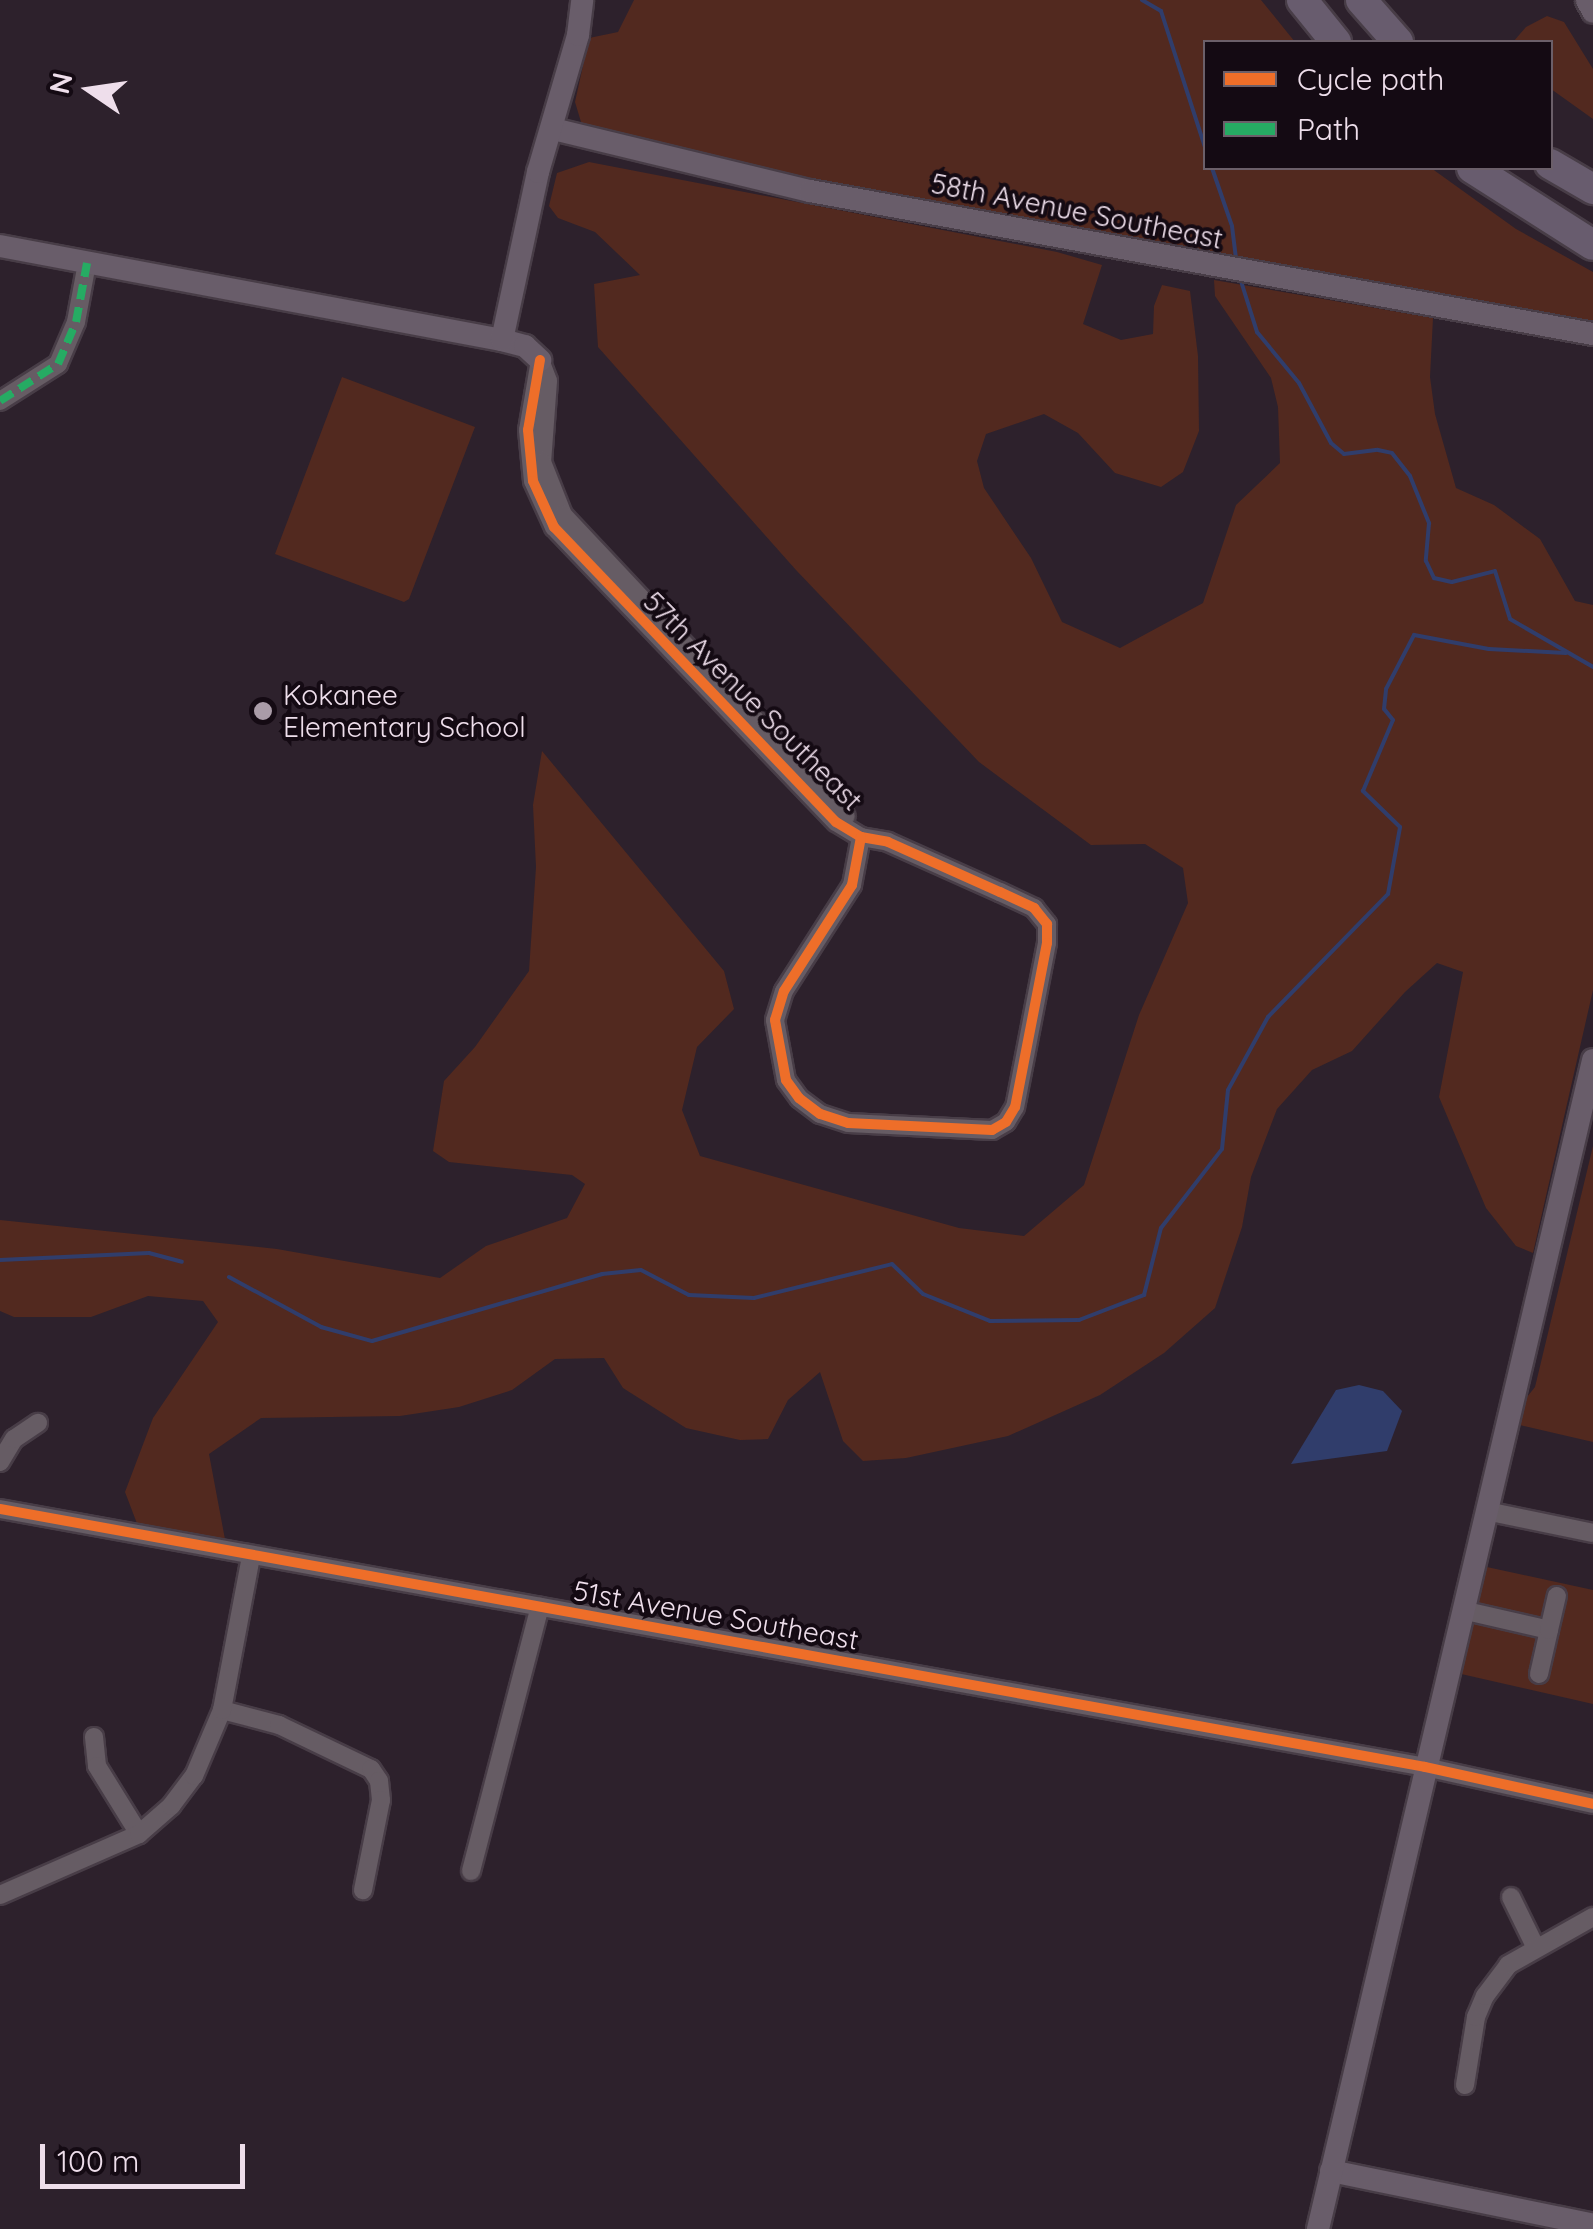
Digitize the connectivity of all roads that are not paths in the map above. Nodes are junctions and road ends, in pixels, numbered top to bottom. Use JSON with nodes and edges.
{"nodes":[{"id":1,"x":582,"y":0,"type":"edge"},
{"id":2,"x":1302,"y":0,"type":"edge"},
{"id":3,"x":1361,"y":0,"type":"edge"},
{"id":4,"x":1587,"y":0,"type":"edge"},
{"id":5,"x":1593,"y":12,"type":"edge"},
{"id":6,"x":1334,"y":40,"type":"edge"},
{"id":7,"x":1396,"y":40,"type":"edge"},
{"id":8,"x":553,"y":129,"type":"junction"},
{"id":9,"x":1553,"y":166,"type":"edge"},
{"id":10,"x":1475,"y":170,"type":"edge"},
{"id":11,"x":1593,"y":189,"type":"edge"},
{"id":12,"x":1593,"y":245,"type":"edge"},
{"id":13,"x":0,"y":246,"type":"edge"},
{"id":14,"x":87,"y":262,"type":"junction"},
{"id":15,"x":1593,"y":334,"type":"edge"},
{"id":16,"x":502,"y":340,"type":"junction"},
{"id":17,"x":540,"y":360,"type":"joint"},
{"id":18,"x":0,"y":401,"type":"edge"},
{"id":19,"x":861,"y":837,"type":"junction"},
{"id":20,"x":1593,"y":1060,"type":"edge"},
{"id":21,"x":38,"y":1423,"type":"dead end"},
{"id":22,"x":0,"y":1462,"type":"edge"},
{"id":23,"x":0,"y":1509,"type":"edge"},
{"id":24,"x":1486,"y":1511,"type":"junction"},
{"id":25,"x":1593,"y":1533,"type":"edge"},
{"id":26,"x":252,"y":1556,"type":"junction"},
{"id":27,"x":1558,"y":1596,"type":"dead end"},
{"id":28,"x":540,"y":1606,"type":"junction"},
{"id":29,"x":1462,"y":1610,"type":"junction"},
{"id":30,"x":1549,"y":1630,"type":"junction"},
{"id":31,"x":1539,"y":1674,"type":"dead end"},
{"id":32,"x":222,"y":1710,"type":"junction"},
{"id":33,"x":94,"y":1737,"type":"dead end"},
{"id":34,"x":1425,"y":1767,"type":"junction"},
{"id":35,"x":1593,"y":1804,"type":"edge"},
{"id":36,"x":140,"y":1834,"type":"junction"},
{"id":37,"x":470,"y":1871,"type":"dead end"},
{"id":38,"x":363,"y":1890,"type":"dead end"},
{"id":39,"x":0,"y":1896,"type":"edge"},
{"id":40,"x":1511,"y":1897,"type":"dead end"},
{"id":41,"x":1593,"y":1917,"type":"edge"},
{"id":42,"x":1536,"y":1946,"type":"junction"},
{"id":43,"x":1465,"y":2084,"type":"dead end"},
{"id":44,"x":1331,"y":2171,"type":"junction"},
{"id":45,"x":1566,"y":2224,"type":"edge"},
{"id":46,"x":1593,"y":2224,"type":"edge"},
{"id":47,"x":1318,"y":2229,"type":"edge"}],
"edges":[{"from":1,"to":8,"type":"street"},
{"from":2,"to":6,"type":"highway"},
{"from":3,"to":7,"type":"highway"},
{"from":4,"to":5,"type":"street"},
{"from":8,"to":15,"type":"street","name":"58th Avenue Southeast"},
{"from":8,"to":16,"type":"street"},
{"from":9,"to":11,"type":"highway"},
{"from":10,"to":12,"type":"highway"},
{"from":13,"to":14,"type":"street","name":"57th Avenue Southeast"},
{"from":14,"to":16,"type":"street","name":"57th Avenue Southeast"},
{"from":14,"to":18,"type":"street"},
{"from":16,"to":17,"type":"street","name":"57th Avenue Southeast"},
{"from":17,"to":19,"type":"street","name":"57th Avenue Southeast"},
{"from":19,"to":19,"type":"street","name":"57th Avenue Southeast"},
{"from":20,"to":24,"type":"street"},
{"from":21,"to":22,"type":"street"},
{"from":23,"to":26,"type":"street","name":"51st Avenue Southeast"},
{"from":24,"to":25,"type":"street"},
{"from":24,"to":29,"type":"street"},
{"from":26,"to":28,"type":"street","name":"51st Avenue Southeast"},
{"from":26,"to":32,"type":"street"},
{"from":27,"to":30,"type":"street"},
{"from":28,"to":34,"type":"street","name":"51st Avenue Southeast"},
{"from":28,"to":37,"type":"street"},
{"from":29,"to":30,"type":"street"},
{"from":29,"to":34,"type":"street"},
{"from":30,"to":31,"type":"street"},
{"from":32,"to":36,"type":"street"},
{"from":32,"to":38,"type":"street"},
{"from":33,"to":36,"type":"street"},
{"from":34,"to":35,"type":"street","name":"51st Avenue Southeast"},
{"from":34,"to":44,"type":"street"},
{"from":36,"to":39,"type":"street"},
{"from":40,"to":42,"type":"street"},
{"from":41,"to":42,"type":"street"},
{"from":42,"to":43,"type":"street"},
{"from":44,"to":45,"type":"street"},
{"from":44,"to":47,"type":"street"},
{"from":45,"to":46,"type":"street"}]}
